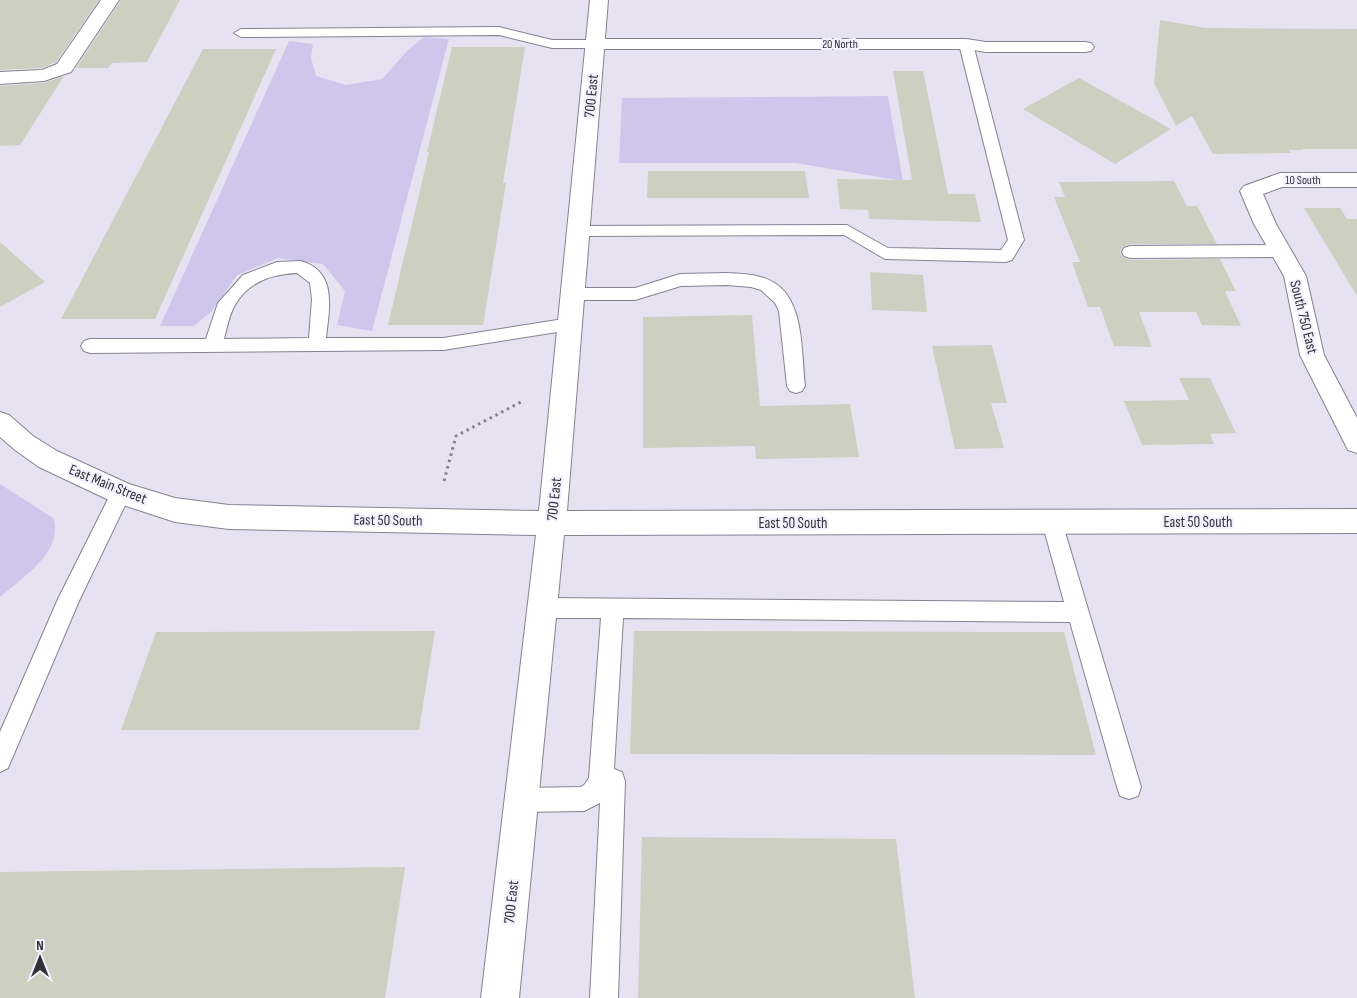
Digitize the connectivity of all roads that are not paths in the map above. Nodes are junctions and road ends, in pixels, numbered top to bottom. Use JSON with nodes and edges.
{"nodes":[{"id":1,"x":110,"y":0,"type":"edge"},
{"id":2,"x":599,"y":0,"type":"edge"},
{"id":3,"x":241,"y":33,"type":"dead end"},
{"id":4,"x":595,"y":44,"type":"junction"},
{"id":5,"x":966,"y":44,"type":"junction"},
{"id":6,"x":1085,"y":47,"type":"dead end"},
{"id":7,"x":0,"y":78,"type":"edge"},
{"id":8,"x":1357,"y":180,"type":"edge"},
{"id":9,"x":1250,"y":191,"type":"joint"},
{"id":10,"x":580,"y":231,"type":"junction"},
{"id":11,"x":1280,"y":251,"type":"junction"},
{"id":12,"x":1130,"y":252,"type":"dead end"},
{"id":13,"x":573,"y":294,"type":"junction"},
{"id":14,"x":570,"y":324,"type":"junction"},
{"id":15,"x":213,"y":345,"type":"junction"},
{"id":16,"x":317,"y":345,"type":"junction"},
{"id":17,"x":90,"y":346,"type":"dead end"},
{"id":18,"x":796,"y":386,"type":"dead end"},
{"id":19,"x":2,"y":428,"type":"edge"},
{"id":20,"x":1357,"y":443,"type":"edge"},
{"id":21,"x":121,"y":493,"type":"junction"},
{"id":22,"x":229,"y":516,"type":"joint"},
{"id":23,"x":1357,"y":521,"type":"edge"},
{"id":24,"x":1052,"y":522,"type":"junction"},
{"id":25,"x":551,"y":523,"type":"junction"},
{"id":26,"x":543,"y":608,"type":"junction"},
{"id":27,"x":613,"y":609,"type":"junction"},
{"id":28,"x":1078,"y":612,"type":"junction"},
{"id":29,"x":0,"y":760,"type":"edge"},
{"id":30,"x":601,"y":780,"type":"junction"},
{"id":31,"x":1128,"y":787,"type":"dead end"},
{"id":32,"x":522,"y":800,"type":"junction"},
{"id":33,"x":500,"y":998,"type":"edge"},
{"id":34,"x":604,"y":998,"type":"edge"}],
"edges":[{"from":1,"to":7,"type":"street"},
{"from":2,"to":4,"type":"street","name":"700 East"},
{"from":3,"to":4,"type":"lane"},
{"from":4,"to":5,"type":"street","name":"20 North"},
{"from":4,"to":10,"type":"street","name":"700 East"},
{"from":5,"to":6,"type":"street","name":"20 North"},
{"from":5,"to":10,"type":"lane"},
{"from":8,"to":9,"type":"street","name":"10 South"},
{"from":9,"to":11,"type":"street","name":"South 750 East"},
{"from":10,"to":13,"type":"street","name":"700 East"},
{"from":11,"to":12,"type":"lane"},
{"from":11,"to":20,"type":"street","name":"South 750 East"},
{"from":13,"to":14,"type":"street","name":"700 East"},
{"from":13,"to":18,"type":"lane"},
{"from":14,"to":16,"type":"lane"},
{"from":14,"to":25,"type":"street","name":"700 East"},
{"from":15,"to":16,"type":"lane"},
{"from":15,"to":16,"type":"lane"},
{"from":15,"to":17,"type":"lane"},
{"from":19,"to":21,"type":"street","name":"East Main Street"},
{"from":21,"to":22,"type":"street","name":"East Main Street"},
{"from":21,"to":29,"type":"lane"},
{"from":22,"to":25,"type":"street","name":"East 50 South"},
{"from":23,"to":24,"type":"street","name":"East 50 South"},
{"from":24,"to":25,"type":"street","name":"East 50 South"},
{"from":24,"to":28,"type":"lane"},
{"from":25,"to":26,"type":"street","name":"700 East"},
{"from":26,"to":27,"type":"lane"},
{"from":26,"to":32,"type":"street","name":"700 East"},
{"from":27,"to":28,"type":"lane"},
{"from":27,"to":30,"type":"lane"},
{"from":28,"to":31,"type":"lane"},
{"from":30,"to":32,"type":"lane"},
{"from":30,"to":34,"type":"lane"},
{"from":32,"to":33,"type":"street","name":"700 East"}]}
